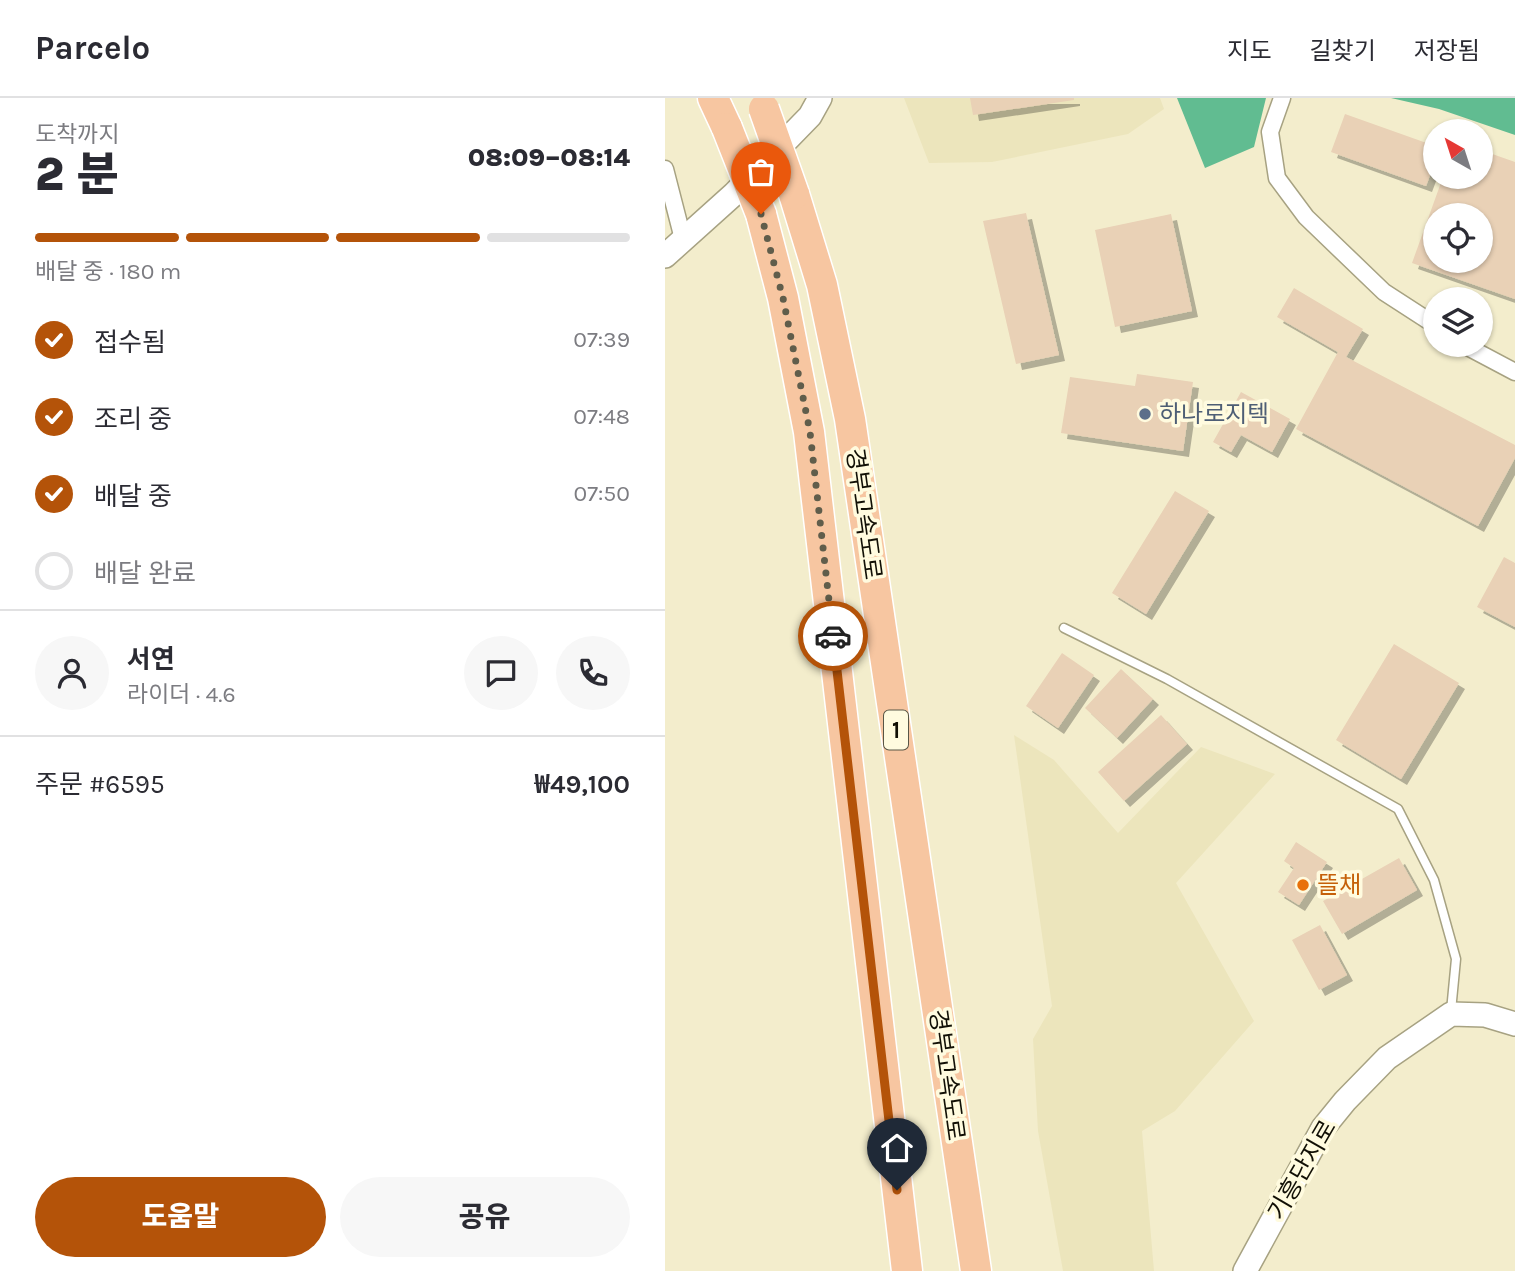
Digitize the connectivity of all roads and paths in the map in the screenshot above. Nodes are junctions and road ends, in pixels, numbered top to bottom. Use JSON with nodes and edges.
{"nodes":[{"id":1,"x":713,"y":98,"type":"edge"},
{"id":2,"x":820,"y":98,"type":"edge"},
{"id":3,"x":1282,"y":98,"type":"edge"},
{"id":4,"x":762,"y":104,"type":"edge"},
{"id":5,"x":665,"y":169,"type":"edge"},
{"id":6,"x":683,"y":239,"type":"junction"},
{"id":7,"x":665,"y":256,"type":"edge"},
{"id":8,"x":1423,"y":317,"type":"edge"},
{"id":9,"x":1487,"y":357,"type":"edge"},
{"id":10,"x":1515,"y":372,"type":"edge"},
{"id":11,"x":1064,"y":628,"type":"dead end"},
{"id":12,"x":1451,"y":1014,"type":"junction"},
{"id":13,"x":1515,"y":1024,"type":"edge"},
{"id":14,"x":907,"y":1271,"type":"edge"},
{"id":15,"x":976,"y":1271,"type":"edge"},
{"id":16,"x":1245,"y":1271,"type":"edge"}],
"edges":[{"from":1,"to":14,"type":"highway","name":"경부고속도로","bridge":true},
{"from":2,"to":6,"type":"street"},
{"from":3,"to":8,"type":"street"},
{"from":4,"to":15,"type":"highway","name":"경부고속도로","number":"1","bridge":true},
{"from":5,"to":6,"type":"street"},
{"from":6,"to":7,"type":"street"},
{"from":9,"to":10,"type":"street"},
{"from":11,"to":12,"type":"lane"},
{"from":12,"to":13,"type":"street"},
{"from":12,"to":16,"type":"street","name":"기흥단지로"}]}
